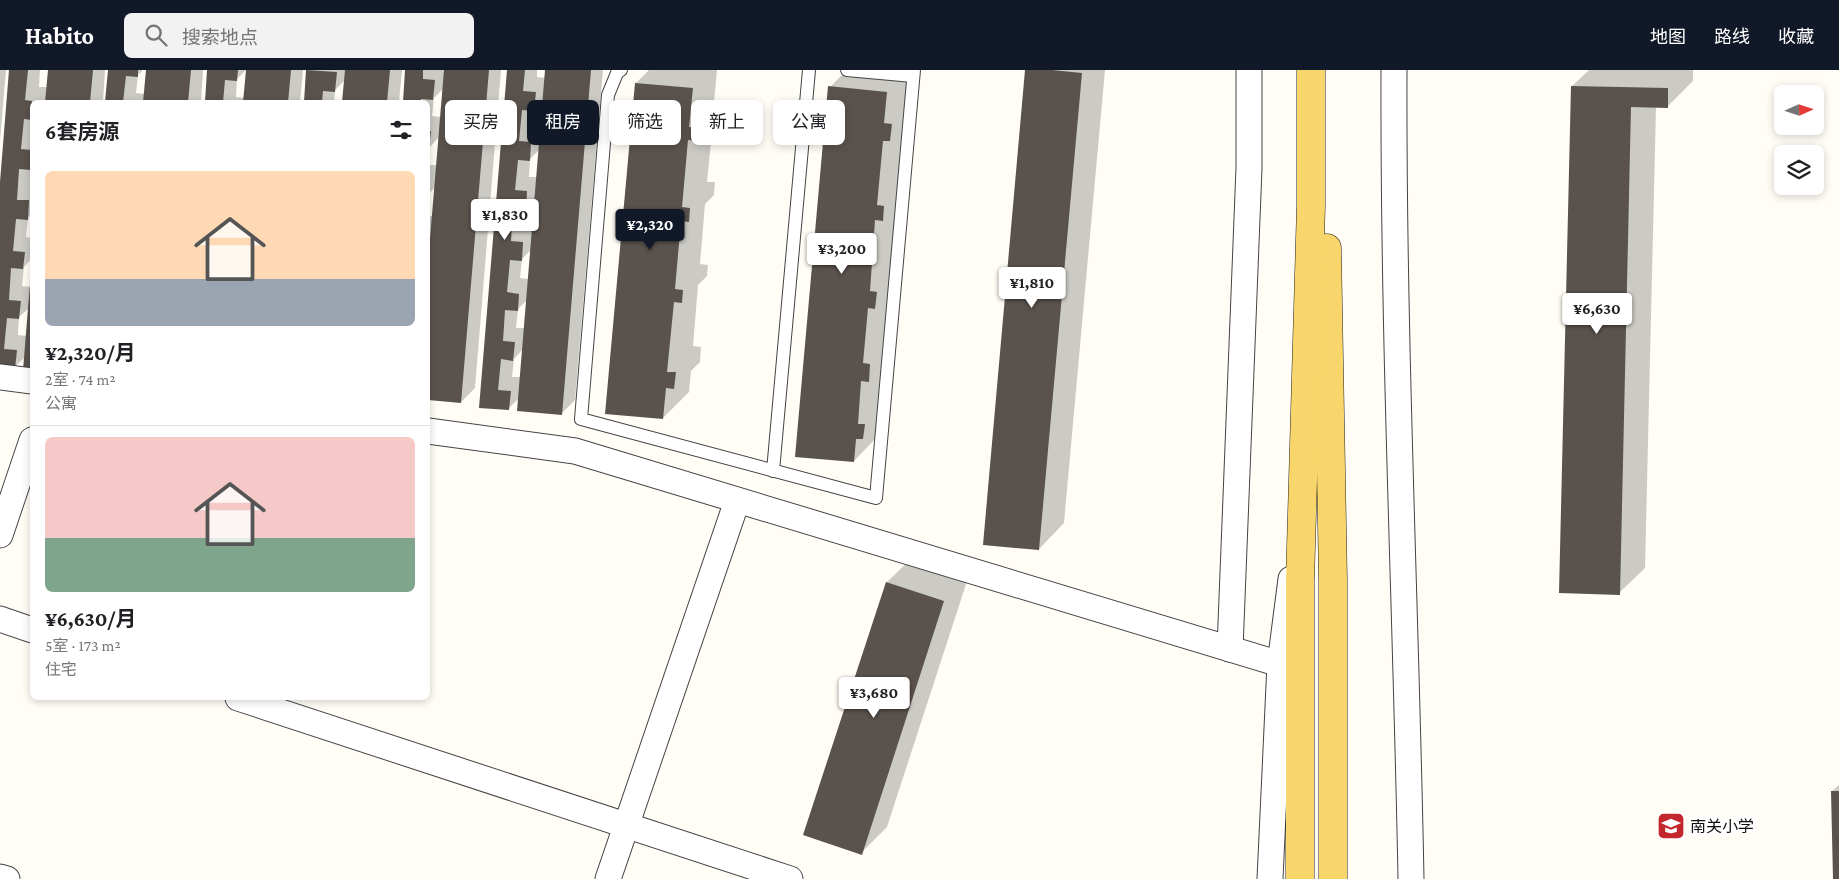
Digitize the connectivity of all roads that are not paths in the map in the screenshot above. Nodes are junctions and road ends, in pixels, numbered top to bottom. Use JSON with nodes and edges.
{"nodes":[{"id":1,"x":621,"y":70,"type":"edge"},
{"id":2,"x":809,"y":70,"type":"edge"},
{"id":3,"x":846,"y":70,"type":"edge"},
{"id":4,"x":1249,"y":70,"type":"edge"},
{"id":5,"x":1312,"y":70,"type":"edge"},
{"id":6,"x":1327,"y":70,"type":"edge"},
{"id":7,"x":1394,"y":70,"type":"edge"},
{"id":8,"x":914,"y":73,"type":"edge"},
{"id":9,"x":0,"y":377,"type":"edge"},
{"id":10,"x":30,"y":381,"type":"edge"},
{"id":11,"x":430,"y":431,"type":"edge"},
{"id":12,"x":30,"y":446,"type":"edge"},
{"id":13,"x":773,"y":471,"type":"junction"},
{"id":14,"x":1303,"y":488,"type":"junction"},
{"id":15,"x":737,"y":501,"type":"junction"},
{"id":16,"x":0,"y":535,"type":"edge"},
{"id":17,"x":0,"y":619,"type":"edge"},
{"id":18,"x":30,"y":629,"type":"edge"},
{"id":19,"x":1230,"y":649,"type":"junction"},
{"id":20,"x":1280,"y":664,"type":"junction"},
{"id":21,"x":244,"y":700,"type":"edge"},
{"id":22,"x":627,"y":825,"type":"junction"},
{"id":23,"x":0,"y":876,"type":"edge"},
{"id":24,"x":774,"y":877,"type":"edge"},
{"id":25,"x":7,"y":879,"type":"edge"},
{"id":26,"x":608,"y":879,"type":"edge"},
{"id":27,"x":1270,"y":879,"type":"edge"},
{"id":28,"x":1300,"y":879,"type":"edge"},
{"id":29,"x":1334,"y":879,"type":"edge"},
{"id":30,"x":1411,"y":879,"type":"edge"}],
"edges":[{"from":1,"to":13,"type":"lane"},
{"from":2,"to":13,"type":"lane"},
{"from":3,"to":8,"type":"lane"},
{"from":4,"to":19,"type":"street"},
{"from":5,"to":14,"type":"main road"},
{"from":6,"to":29,"type":"main road"},
{"from":7,"to":30,"type":"street"},
{"from":8,"to":13,"type":"lane"},
{"from":9,"to":10,"type":"street"},
{"from":11,"to":15,"type":"street"},
{"from":12,"to":16,"type":"street"},
{"from":14,"to":20,"type":"street"},
{"from":14,"to":28,"type":"main road"},
{"from":15,"to":19,"type":"street"},
{"from":15,"to":22,"type":"street"},
{"from":17,"to":18,"type":"street"},
{"from":19,"to":20,"type":"street"},
{"from":20,"to":27,"type":"street"},
{"from":21,"to":22,"type":"street"},
{"from":22,"to":24,"type":"street"},
{"from":22,"to":26,"type":"street"},
{"from":23,"to":25,"type":"street"}]}
